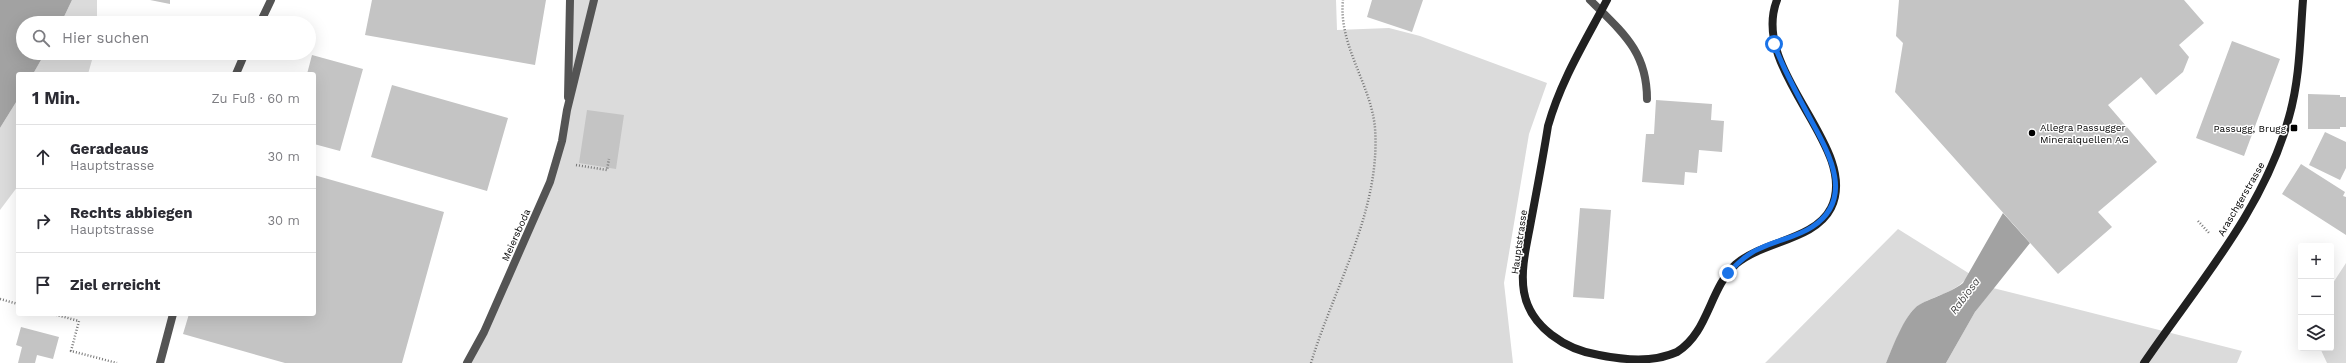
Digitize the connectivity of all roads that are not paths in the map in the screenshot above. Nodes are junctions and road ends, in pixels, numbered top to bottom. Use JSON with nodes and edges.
{"nodes":[{"id":1,"x":271,"y":0,"type":"edge"},
{"id":2,"x":570,"y":0,"type":"edge"},
{"id":3,"x":594,"y":0,"type":"edge"},
{"id":4,"x":1590,"y":0,"type":"edge"},
{"id":5,"x":1607,"y":0,"type":"edge"},
{"id":6,"x":1777,"y":0,"type":"edge"},
{"id":7,"x":2303,"y":0,"type":"edge"},
{"id":8,"x":1601,"y":11,"type":"junction"},
{"id":9,"x":263,"y":16,"type":"edge"},
{"id":10,"x":242,"y":60,"type":"edge"},
{"id":11,"x":237,"y":72,"type":"edge"},
{"id":12,"x":1647,"y":99,"type":"dead end"},
{"id":13,"x":568,"y":110,"type":"junction"},
{"id":14,"x":172,"y":316,"type":"edge"},
{"id":15,"x":160,"y":363,"type":"edge"},
{"id":16,"x":467,"y":363,"type":"edge"},
{"id":17,"x":2144,"y":363,"type":"edge"}],
"edges":[{"from":1,"to":9,"type":"street"},
{"from":2,"to":13,"type":"street"},
{"from":3,"to":13,"type":"street"},
{"from":4,"to":8,"type":"street"},
{"from":5,"to":8,"type":"street","name":"Hauptstrasse"},
{"from":6,"to":8,"type":"street","name":"Hauptstrasse"},
{"from":7,"to":17,"type":"street","name":"Araschgerstrasse"},
{"from":8,"to":12,"type":"street"},
{"from":10,"to":11,"type":"street"},
{"from":13,"to":16,"type":"street","name":"Meiersboda"},
{"from":14,"to":15,"type":"street"}]}
